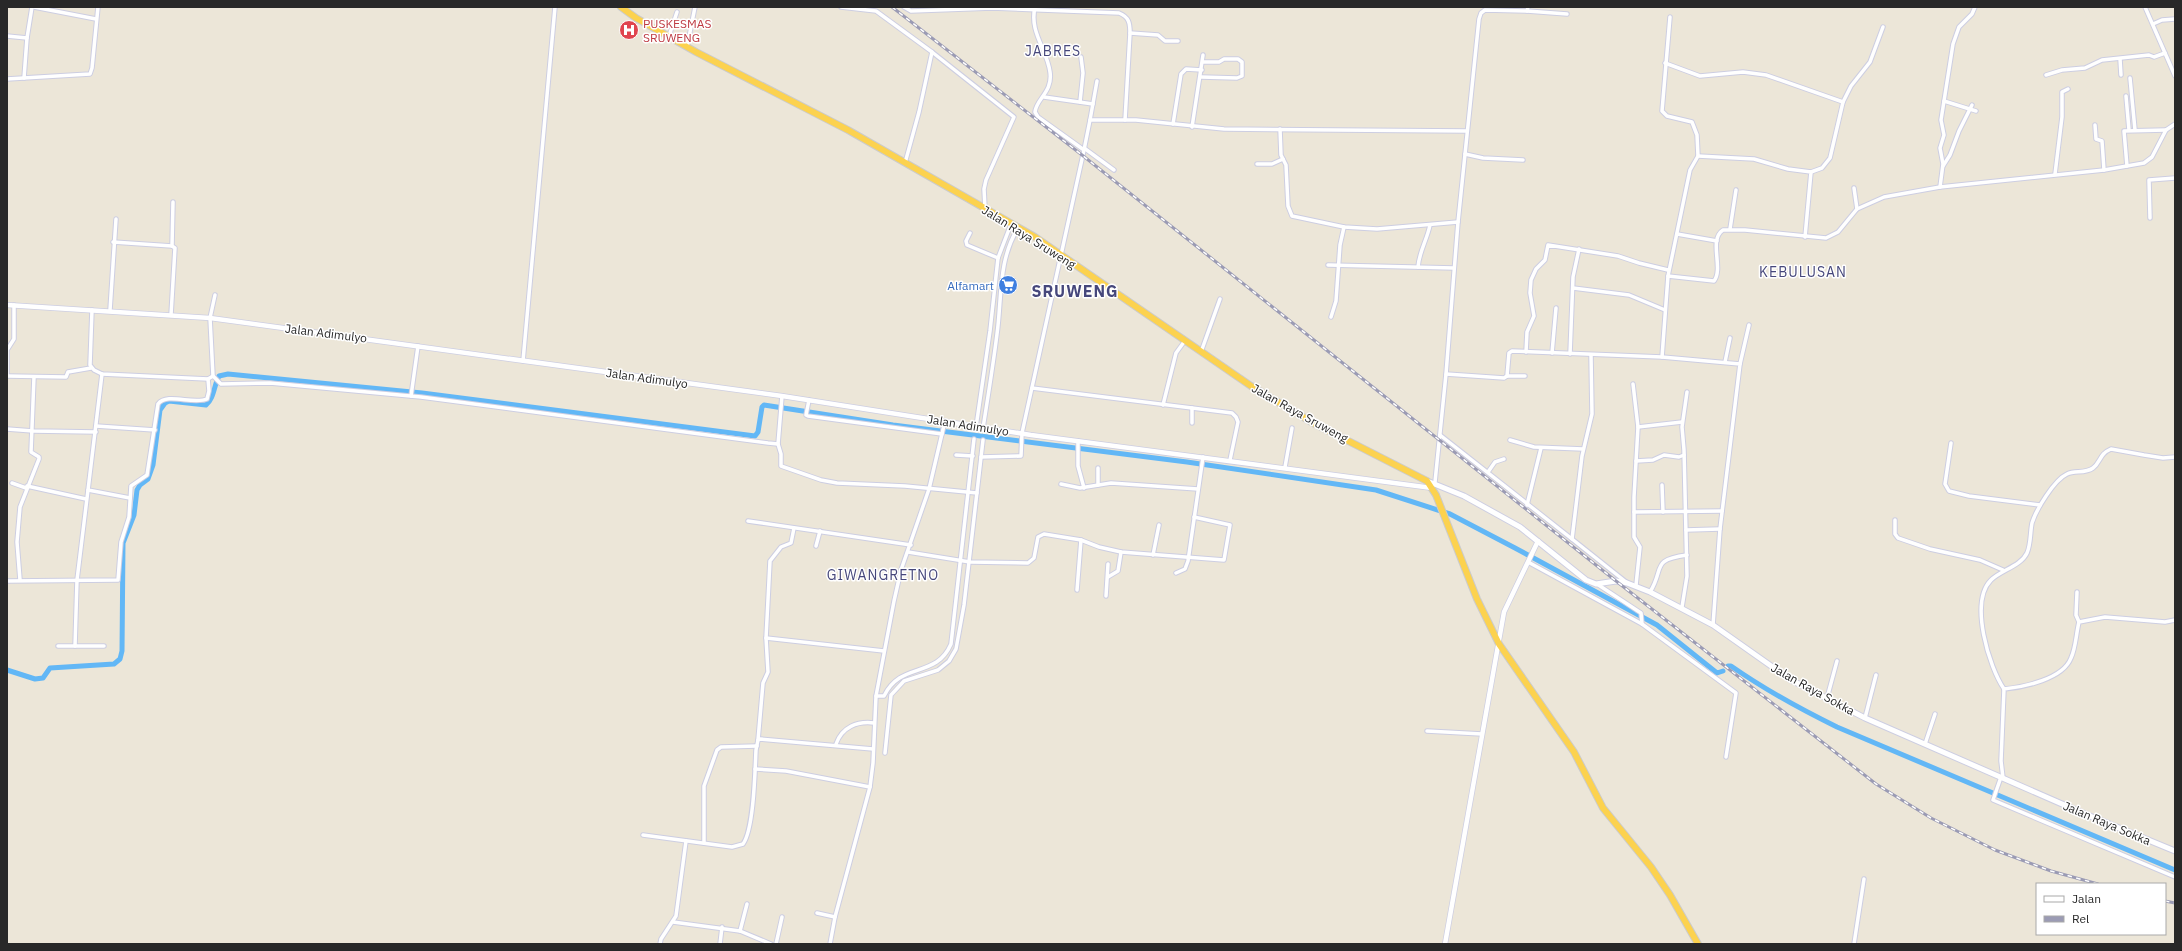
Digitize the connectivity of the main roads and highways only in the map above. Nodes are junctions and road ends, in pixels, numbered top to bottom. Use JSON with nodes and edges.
{"nodes":[{"id":1,"x":621,"y":7,"type":"edge"},
{"id":2,"x":1433,"y":485,"type":"junction"},
{"id":3,"x":2175,"y":851,"type":"edge"},
{"id":4,"x":1698,"y":944,"type":"edge"}],
"edges":[{"from":1,"to":2,"type":"highway","name":"Jalan Raya Sruweng"},
{"from":2,"to":3,"type":"main road","name":"Jalan Raya Sokka"},
{"from":2,"to":4,"type":"highway"}]}
